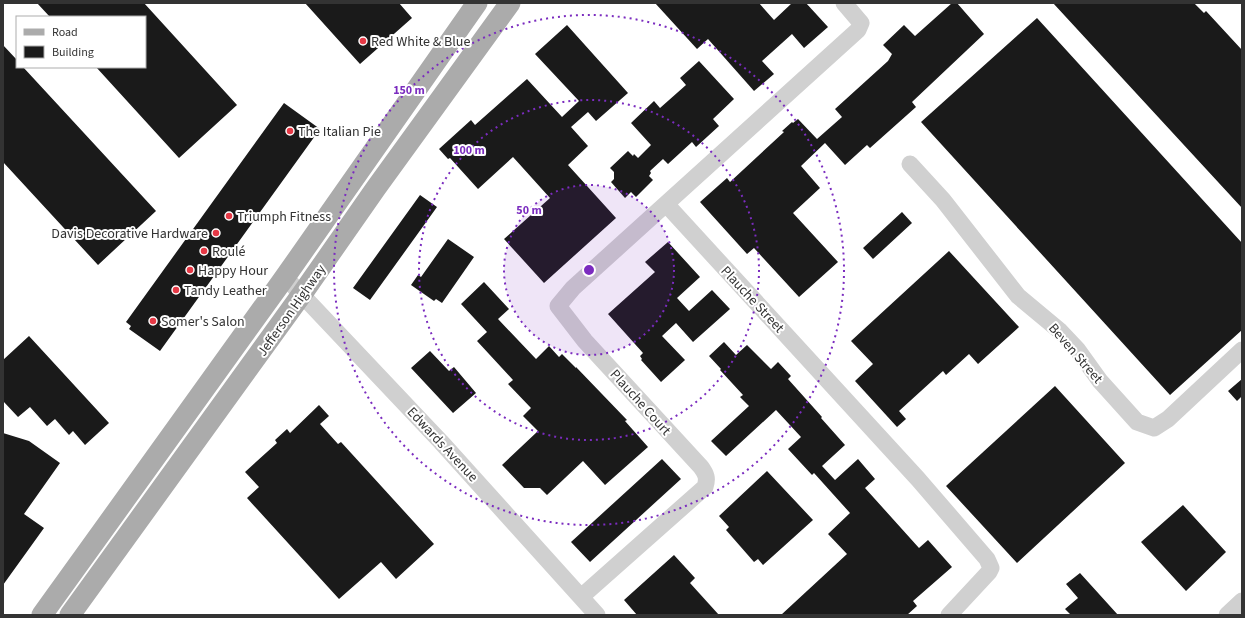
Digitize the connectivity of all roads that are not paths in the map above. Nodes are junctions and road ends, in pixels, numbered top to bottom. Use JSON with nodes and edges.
{"nodes":[{"id":1,"x":478,"y":3,"type":"edge"},
{"id":2,"x":510,"y":3,"type":"edge"},
{"id":3,"x":844,"y":3,"type":"edge"},
{"id":4,"x":910,"y":164,"type":"dead end"},
{"id":5,"x":666,"y":204,"type":"junction"},
{"id":6,"x":285,"y":277,"type":"junction"},
{"id":7,"x":302,"y":294,"type":"junction"},
{"id":8,"x":1242,"y":350,"type":"edge"},
{"id":9,"x":581,"y":598,"type":"junction"},
{"id":10,"x":1242,"y":601,"type":"edge"},
{"id":11,"x":42,"y":615,"type":"edge"},
{"id":12,"x":70,"y":615,"type":"edge"},
{"id":13,"x":597,"y":615,"type":"edge"},
{"id":14,"x":949,"y":615,"type":"edge"},
{"id":15,"x":1227,"y":615,"type":"edge"}],
"edges":[{"from":1,"to":6,"type":"main road","name":"Jefferson Highway"},
{"from":2,"to":7,"type":"main road","name":"Jefferson Highway"},
{"from":3,"to":5,"type":"street"},
{"from":4,"to":8,"type":"street","name":"Beven Street"},
{"from":5,"to":9,"type":"street","name":"Plauche Court"},
{"from":5,"to":14,"type":"street","name":"Plauche Street"},
{"from":6,"to":7,"type":"street","name":"Edwards Avenue"},
{"from":6,"to":11,"type":"main road","name":"Jefferson Highway"},
{"from":7,"to":9,"type":"street","name":"Edwards Avenue"},
{"from":7,"to":12,"type":"main road","name":"Jefferson Highway"},
{"from":9,"to":13,"type":"street","name":"Edwards Avenue"},
{"from":10,"to":15,"type":"street"}]}
